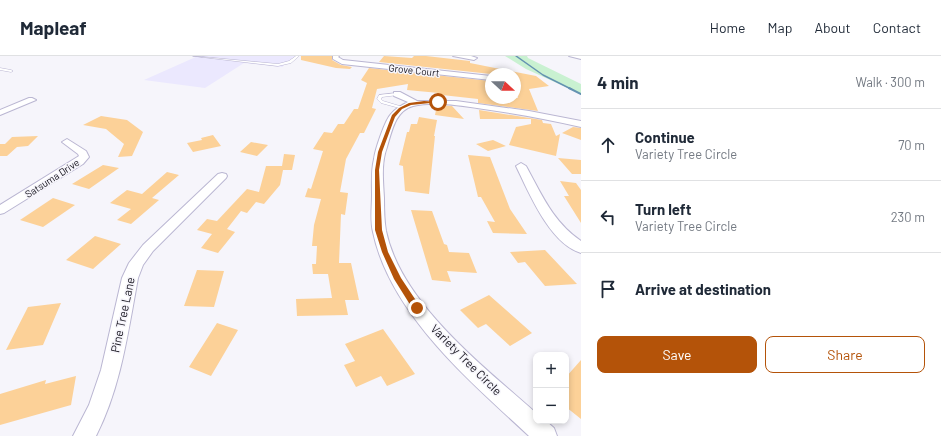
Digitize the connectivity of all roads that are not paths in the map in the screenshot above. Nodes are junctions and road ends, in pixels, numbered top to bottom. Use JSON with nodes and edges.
{"nodes":[{"id":1,"x":194,"y":56,"type":"edge"},
{"id":2,"x":298,"y":56,"type":"edge"},
{"id":3,"x":456,"y":56,"type":"edge"},
{"id":4,"x":572,"y":56,"type":"edge"},
{"id":5,"x":581,"y":57,"type":"edge"},
{"id":6,"x":337,"y":58,"type":"edge"},
{"id":7,"x":474,"y":58,"type":"dead end"},
{"id":8,"x":0,"y":69,"type":"edge"},
{"id":9,"x":11,"y":71,"type":"dead end"},
{"id":10,"x":485,"y":77,"type":"edge"},
{"id":11,"x":397,"y":94,"type":"joint"},
{"id":12,"x":32,"y":100,"type":"dead end"},
{"id":13,"x":416,"y":103,"type":"junction"},
{"id":14,"x":402,"y":108,"type":"junction"},
{"id":15,"x":0,"y":113,"type":"edge"},
{"id":16,"x":581,"y":124,"type":"edge"},
{"id":17,"x":68,"y":142,"type":"dead end"},
{"id":18,"x":521,"y":166,"type":"dead end"},
{"id":19,"x":222,"y":176,"type":"dead end"},
{"id":20,"x":0,"y":210,"type":"edge"},
{"id":21,"x":581,"y":248,"type":"edge"},
{"id":22,"x":84,"y":436,"type":"edge"},
{"id":23,"x":546,"y":436,"type":"edge"}],
"edges":[{"from":1,"to":2,"type":"lane"},
{"from":3,"to":7,"type":"street"},
{"from":4,"to":5,"type":"street"},
{"from":6,"to":10,"type":"street","name":"Grove Court"},
{"from":8,"to":9,"type":"lane"},
{"from":11,"to":13,"type":"street"},
{"from":11,"to":14,"type":"lane"},
{"from":12,"to":15,"type":"street"},
{"from":13,"to":14,"type":"street"},
{"from":13,"to":16,"type":"street"},
{"from":14,"to":23,"type":"street","name":"Variety Tree Circle"},
{"from":17,"to":20,"type":"street","name":"Satsuma Drive"},
{"from":18,"to":21,"type":"street"},
{"from":19,"to":22,"type":"street","name":"Pine Tree Lane"}]}
